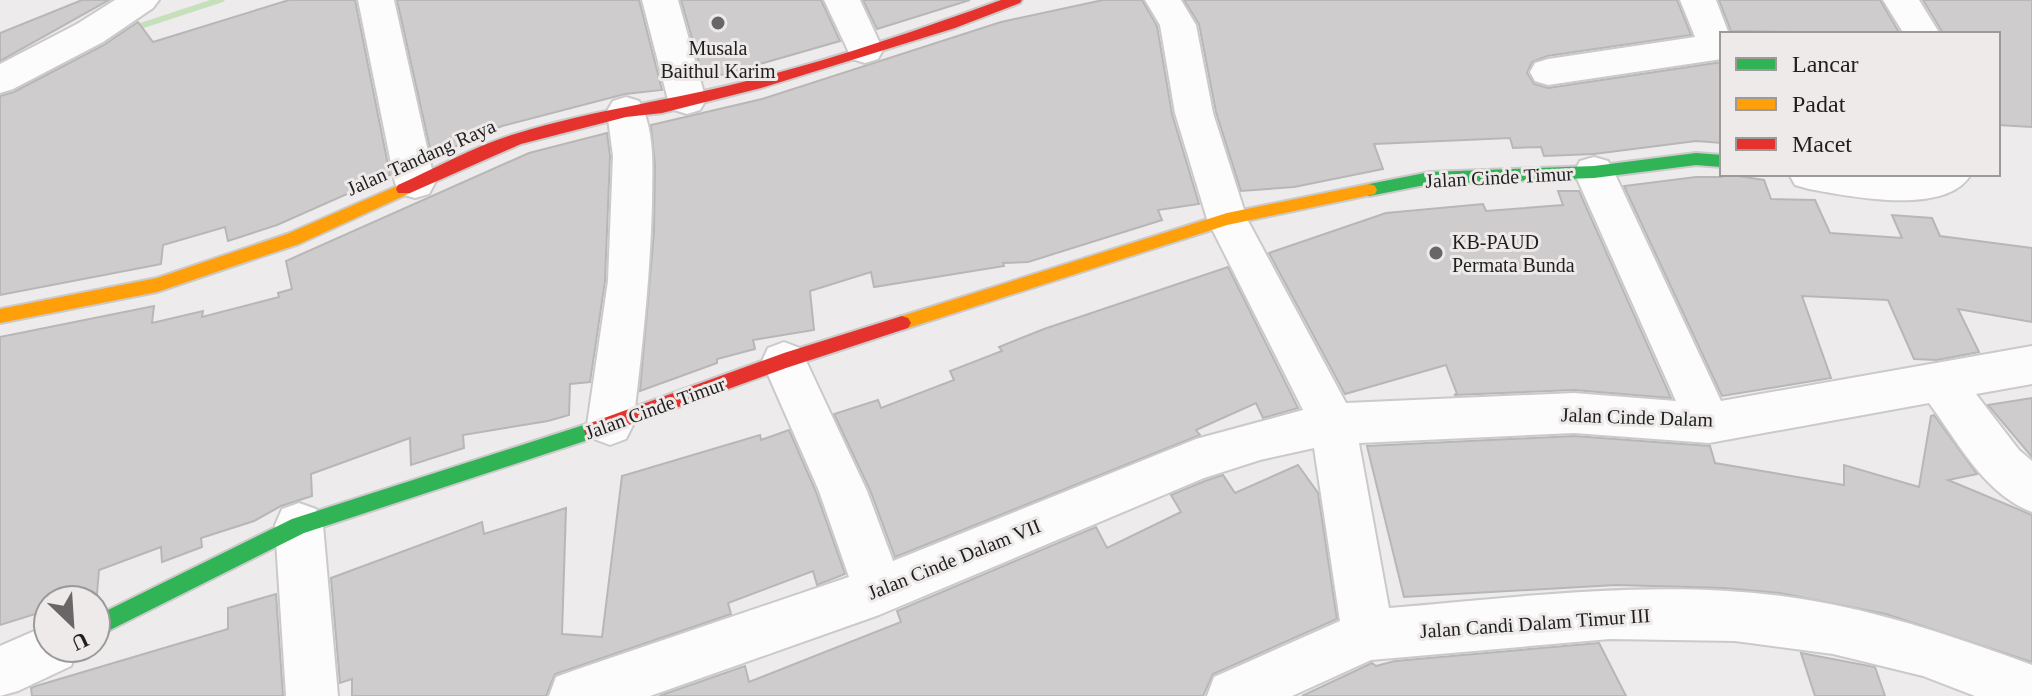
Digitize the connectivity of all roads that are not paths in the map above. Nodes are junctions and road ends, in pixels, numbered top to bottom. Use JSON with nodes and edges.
{"nodes":[{"id":1,"x":141,"y":0,"type":"edge"},
{"id":2,"x":376,"y":0,"type":"edge"},
{"id":3,"x":660,"y":0,"type":"edge"},
{"id":4,"x":842,"y":0,"type":"edge"},
{"id":5,"x":1015,"y":0,"type":"edge"},
{"id":6,"x":1163,"y":0,"type":"edge"},
{"id":7,"x":1698,"y":0,"type":"edge"},
{"id":8,"x":1901,"y":0,"type":"edge"},
{"id":9,"x":1921,"y":32,"type":"edge"},
{"id":10,"x":1719,"y":46,"type":"edge"},
{"id":11,"x":865,"y":50,"type":"junction"},
{"id":12,"x":1548,"y":72,"type":"dead end"},
{"id":13,"x":0,"y":80,"type":"edge"},
{"id":14,"x":687,"y":100,"type":"junction"},
{"id":15,"x":626,"y":111,"type":"junction"},
{"id":16,"x":1720,"y":161,"type":"edge"},
{"id":17,"x":1594,"y":172,"type":"junction"},
{"id":18,"x":1822,"y":176,"type":"edge"},
{"id":19,"x":1947,"y":176,"type":"edge"},
{"id":20,"x":415,"y":183,"type":"junction"},
{"id":21,"x":1227,"y":219,"type":"junction"},
{"id":22,"x":0,"y":316,"type":"edge"},
{"id":23,"x":784,"y":361,"type":"junction"},
{"id":24,"x":2032,"y":365,"type":"edge"},
{"id":25,"x":1940,"y":382,"type":"junction"},
{"id":26,"x":1709,"y":423,"type":"junction"},
{"id":27,"x":1333,"y":424,"type":"junction"},
{"id":28,"x":610,"y":425,"type":"junction"},
{"id":29,"x":2032,"y":490,"type":"edge"},
{"id":30,"x":299,"y":525,"type":"junction"},
{"id":31,"x":879,"y":591,"type":"junction"},
{"id":32,"x":112,"y":619,"type":"edge"},
{"id":33,"x":1368,"y":635,"type":"junction"},
{"id":34,"x":32,"y":658,"type":"edge"},
{"id":35,"x":0,"y":673,"type":"edge"},
{"id":36,"x":1286,"y":684,"type":"edge"},
{"id":37,"x":2032,"y":691,"type":"edge"},
{"id":38,"x":312,"y":696,"type":"edge"},
{"id":39,"x":575,"y":696,"type":"edge"},
{"id":40,"x":1233,"y":696,"type":"edge"}],
"edges":[{"from":1,"to":13,"type":"street"},
{"from":2,"to":20,"type":"street"},
{"from":3,"to":14,"type":"street"},
{"from":4,"to":11,"type":"street"},
{"from":5,"to":11,"type":"street","name":"Jalan Tandang Raya"},
{"from":6,"to":21,"type":"street"},
{"from":7,"to":10,"type":"street"},
{"from":8,"to":9,"type":"street"},
{"from":10,"to":12,"type":"street"},
{"from":11,"to":14,"type":"street","name":"Jalan Tandang Raya"},
{"from":14,"to":15,"type":"street","name":"Jalan Tandang Raya"},
{"from":15,"to":20,"type":"street","name":"Jalan Tandang Raya"},
{"from":15,"to":28,"type":"street"},
{"from":16,"to":17,"type":"street"},
{"from":17,"to":21,"type":"street","name":"Jalan Cinde Timur"},
{"from":17,"to":26,"type":"street","name":"Jalan Cinde Timur"},
{"from":18,"to":19,"type":"street"},
{"from":20,"to":22,"type":"street","name":"Jalan Tandang Raya"},
{"from":21,"to":23,"type":"street","name":"Jalan Cinde Timur"},
{"from":21,"to":27,"type":"street"},
{"from":23,"to":28,"type":"street","name":"Jalan Cinde Timur"},
{"from":23,"to":31,"type":"street"},
{"from":24,"to":25,"type":"street","name":"Jalan Cinde Dalam"},
{"from":25,"to":26,"type":"street","name":"Jalan Cinde Dalam"},
{"from":25,"to":29,"type":"street"},
{"from":26,"to":27,"type":"street","name":"Jalan Cinde Dalam"},
{"from":27,"to":31,"type":"street","name":"Jalan Cinde Dalam VII"},
{"from":27,"to":33,"type":"street"},
{"from":28,"to":30,"type":"street","name":"Jalan Cinde Timur"},
{"from":30,"to":32,"type":"street","name":"Jalan Cinde Timur"},
{"from":30,"to":38,"type":"street"},
{"from":31,"to":39,"type":"street","name":"Jalan Cinde Dalam VII"},
{"from":33,"to":36,"type":"street","name":"Jalan Candi Dalam Timur III"},
{"from":33,"to":37,"type":"street","name":"Jalan Candi Dalam Timur III"},
{"from":34,"to":35,"type":"street"},
{"from":36,"to":40,"type":"street","name":"Jalan Candi Dalam Timur III"}]}
